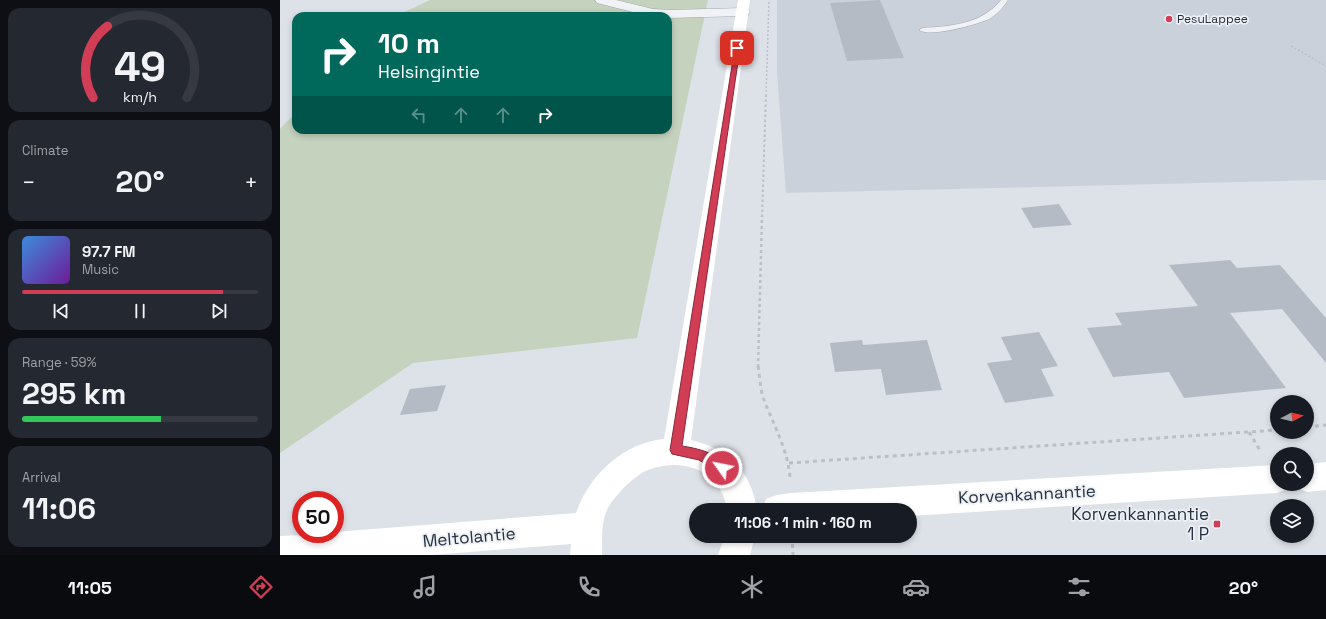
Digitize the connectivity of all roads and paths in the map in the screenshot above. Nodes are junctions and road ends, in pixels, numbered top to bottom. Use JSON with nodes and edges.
{"nodes":[{"id":1,"x":601,"y":0,"type":"edge"},
{"id":2,"x":769,"y":0,"type":"edge"},
{"id":3,"x":1005,"y":0,"type":"edge"},
{"id":4,"x":744,"y":6,"type":"edge"},
{"id":5,"x":649,"y":12,"type":"edge"},
{"id":6,"x":672,"y":14,"type":"edge"},
{"id":7,"x":922,"y":30,"type":"dead end"},
{"id":8,"x":1291,"y":46,"type":"dead end"},
{"id":9,"x":1326,"y":66,"type":"edge"},
{"id":10,"x":1326,"y":425,"type":"edge"},
{"id":11,"x":1314,"y":426,"type":"edge"},
{"id":12,"x":1270,"y":430,"type":"edge"},
{"id":13,"x":676,"y":450,"type":"junction"},
{"id":14,"x":789,"y":463,"type":"junction"},
{"id":15,"x":1326,"y":476,"type":"edge"},
{"id":16,"x":1314,"y":477,"type":"edge"},
{"id":17,"x":1270,"y":479,"type":"edge"},
{"id":18,"x":740,"y":503,"type":"edge"},
{"id":19,"x":785,"y":503,"type":"edge"},
{"id":20,"x":883,"y":503,"type":"edge"},
{"id":21,"x":586,"y":541,"type":"edge"},
{"id":22,"x":738,"y":543,"type":"edge"},
{"id":23,"x":792,"y":543,"type":"edge"},
{"id":24,"x":280,"y":552,"type":"edge"},
{"id":25,"x":734,"y":555,"type":"edge"},
{"id":26,"x":793,"y":555,"type":"edge"}],
"edges":[{"from":1,"to":5,"type":"street"},
{"from":2,"to":14,"type":"path"},
{"from":3,"to":7,"type":"lane"},
{"from":4,"to":6,"type":"street"},
{"from":4,"to":13,"type":"main road"},
{"from":8,"to":9,"type":"path"},
{"from":10,"to":11,"type":"path"},
{"from":12,"to":14,"type":"path"},
{"from":13,"to":18,"type":"main road"},
{"from":13,"to":21,"type":"main road"},
{"from":14,"to":19,"type":"path"},
{"from":15,"to":16,"type":"main road"},
{"from":17,"to":20,"type":"main road","name":"Korvenkannantie"},
{"from":21,"to":24,"type":"main road","name":"Meltolantie"},
{"from":22,"to":25,"type":"main road"},
{"from":23,"to":26,"type":"path"}]}
